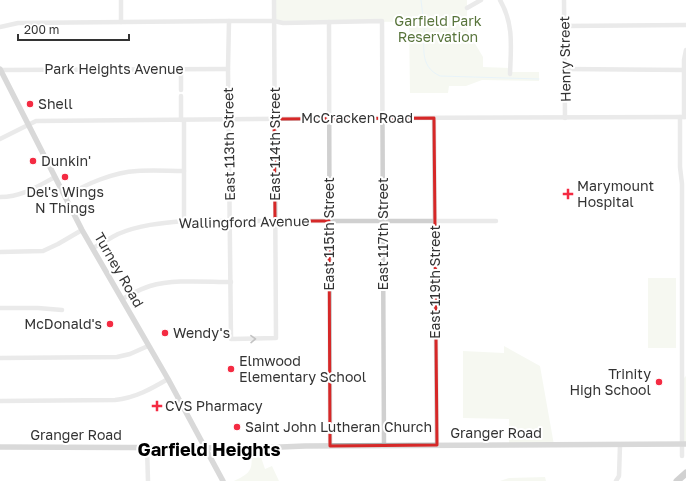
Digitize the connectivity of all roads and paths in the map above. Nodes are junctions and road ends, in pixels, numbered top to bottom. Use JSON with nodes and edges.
{"nodes":[{"id":1,"x":121,"y":0,"type":"edge"},
{"id":2,"x":274,"y":0,"type":"edge"},
{"id":3,"x":481,"y":0,"type":"edge"},
{"id":4,"x":500,"y":0,"type":"edge"},
{"id":5,"x":564,"y":0,"type":"edge"},
{"id":6,"x":467,"y":8,"type":"dead end"},
{"id":7,"x":229,"y":21,"type":"junction"},
{"id":8,"x":274,"y":21,"type":"junction"},
{"id":9,"x":121,"y":22,"type":"junction"},
{"id":10,"x":329,"y":22,"type":"junction"},
{"id":11,"x":686,"y":25,"type":"edge"},
{"id":12,"x":564,"y":26,"type":"junction"},
{"id":13,"x":0,"y":28,"type":"edge"},
{"id":14,"x":686,"y":50,"type":"edge"},
{"id":15,"x":0,"y":69,"type":"edge"},
{"id":16,"x":181,"y":69,"type":"junction"},
{"id":17,"x":228,"y":69,"type":"junction"},
{"id":18,"x":565,"y":69,"type":"junction"},
{"id":19,"x":685,"y":70,"type":"edge"},
{"id":20,"x":510,"y":74,"type":"dead end"},
{"id":21,"x":181,"y":90,"type":"dead end"},
{"id":22,"x":181,"y":96,"type":"dead end"},
{"id":23,"x":683,"y":117,"type":"edge"},
{"id":24,"x":382,"y":118,"type":"junction"},
{"id":25,"x":434,"y":118,"type":"junction"},
{"id":26,"x":566,"y":118,"type":"junction"},
{"id":27,"x":274,"y":119,"type":"junction"},
{"id":28,"x":328,"y":119,"type":"junction"},
{"id":29,"x":182,"y":120,"type":"junction"},
{"id":30,"x":229,"y":120,"type":"junction"},
{"id":31,"x":28,"y":124,"type":"junction"},
{"id":32,"x":0,"y":139,"type":"edge"},
{"id":33,"x":184,"y":170,"type":"junction"},
{"id":34,"x":56,"y":177,"type":"junction"},
{"id":35,"x":66,"y":197,"type":"junction"},
{"id":36,"x":0,"y":198,"type":"edge"},
{"id":37,"x":184,"y":221,"type":"junction"},
{"id":38,"x":230,"y":221,"type":"junction"},
{"id":39,"x":275,"y":221,"type":"junction"},
{"id":40,"x":329,"y":221,"type":"junction"},
{"id":41,"x":383,"y":222,"type":"junction"},
{"id":42,"x":435,"y":222,"type":"junction"},
{"id":43,"x":496,"y":222,"type":"dead end"},
{"id":44,"x":82,"y":230,"type":"junction"},
{"id":45,"x":93,"y":248,"type":"junction"},
{"id":46,"x":0,"y":252,"type":"edge"},
{"id":47,"x":231,"y":282,"type":"junction"},
{"id":48,"x":122,"y":299,"type":"junction"},
{"id":49,"x":0,"y":308,"type":"edge"},
{"id":50,"x":62,"y":310,"type":"dead end"},
{"id":51,"x":231,"y":339,"type":"joint"},
{"id":52,"x":148,"y":346,"type":"junction"},
{"id":53,"x":0,"y":358,"type":"edge"},
{"id":54,"x":168,"y":379,"type":"junction"},
{"id":55,"x":0,"y":401,"type":"edge"},
{"id":56,"x":684,"y":444,"type":"edge"},
{"id":57,"x":437,"y":445,"type":"junction"},
{"id":58,"x":620,"y":445,"type":"junction"},
{"id":59,"x":330,"y":446,"type":"junction"},
{"id":60,"x":384,"y":446,"type":"junction"},
{"id":61,"x":0,"y":447,"type":"edge"},
{"id":62,"x":147,"y":447,"type":"junction"},
{"id":63,"x":204,"y":447,"type":"junction"},
{"id":64,"x":682,"y":456,"type":"dead end"},
{"id":65,"x":686,"y":473,"type":"edge"},
{"id":66,"x":618,"y":479,"type":"edge"},
{"id":67,"x":148,"y":481,"type":"edge"},
{"id":68,"x":222,"y":481,"type":"edge"},
{"id":69,"x":677,"y":481,"type":"edge"}],
"edges":[{"from":1,"to":9,"type":"street"},
{"from":2,"to":8,"type":"street","name":"East 114th Street"},
{"from":3,"to":6,"type":"street"},
{"from":4,"to":20,"type":"street"},
{"from":5,"to":12,"type":"street","name":"Henry Street"},
{"from":7,"to":8,"type":"street"},
{"from":7,"to":9,"type":"street"},
{"from":7,"to":17,"type":"street","name":"East 113th Street"},
{"from":8,"to":10,"type":"street"},
{"from":8,"to":27,"type":"street","name":"East 114th Street"},
{"from":9,"to":13,"type":"street"},
{"from":10,"to":24,"type":"street","name":"East 117th Street"},
{"from":10,"to":28,"type":"street","name":"East 115th Street"},
{"from":11,"to":12,"type":"street"},
{"from":12,"to":18,"type":"street","name":"Henry Street"},
{"from":14,"to":19,"type":"street"},
{"from":15,"to":16,"type":"street","name":"Park Heights Avenue"},
{"from":15,"to":31,"type":"main road","name":"Turney Road"},
{"from":16,"to":17,"type":"street","name":"Park Heights Avenue"},
{"from":16,"to":21,"type":"street"},
{"from":17,"to":30,"type":"street","name":"East 113th Street"},
{"from":18,"to":19,"type":"street"},
{"from":18,"to":26,"type":"street","name":"Henry Street"},
{"from":19,"to":23,"type":"street"},
{"from":22,"to":29,"type":"street"},
{"from":23,"to":26,"type":"street","name":"McCracken Road"},
{"from":23,"to":56,"type":"street"},
{"from":24,"to":25,"type":"street","name":"McCracken Road"},
{"from":24,"to":28,"type":"street","name":"McCracken Road"},
{"from":24,"to":41,"type":"street","name":"East 117th Street"},
{"from":25,"to":26,"type":"street","name":"McCracken Road"},
{"from":25,"to":42,"type":"street","name":"East 119th Street"},
{"from":27,"to":28,"type":"street","name":"McCracken Road"},
{"from":27,"to":30,"type":"street","name":"McCracken Road"},
{"from":27,"to":39,"type":"street","name":"East 114th Street"},
{"from":28,"to":40,"type":"street","name":"East 115th Street"},
{"from":29,"to":30,"type":"street","name":"McCracken Road"},
{"from":29,"to":31,"type":"street","name":"McCracken Road"},
{"from":29,"to":33,"type":"street"},
{"from":30,"to":38,"type":"street","name":"East 113th Street"},
{"from":31,"to":32,"type":"street","name":"McCracken Road"},
{"from":31,"to":34,"type":"main road","name":"Turney Road"},
{"from":33,"to":35,"type":"street"},
{"from":33,"to":37,"type":"street"},
{"from":34,"to":35,"type":"main road","name":"Turney Road"},
{"from":34,"to":36,"type":"street"},
{"from":35,"to":44,"type":"main road","name":"Turney Road"},
{"from":37,"to":38,"type":"street","name":"Wallingford Avenue"},
{"from":37,"to":45,"type":"street","name":"Wallingford Avenue"},
{"from":38,"to":39,"type":"street","name":"Wallingford Avenue"},
{"from":38,"to":47,"type":"street","name":"East 113th Street"},
{"from":39,"to":40,"type":"street","name":"Wallingford Avenue"},
{"from":51,"to":39,"type":"street","name":"East 114th Street","one_way":true},
{"from":40,"to":41,"type":"street","name":"Wallingford Avenue"},
{"from":40,"to":59,"type":"street","name":"East 115th Street"},
{"from":41,"to":42,"type":"street","name":"Wallingford Avenue"},
{"from":41,"to":60,"type":"street","name":"East 117th Street"},
{"from":42,"to":43,"type":"street","name":"Wallingford Avenue"},
{"from":42,"to":57,"type":"street","name":"East 119th Street"},
{"from":44,"to":45,"type":"main road","name":"Turney Road"},
{"from":44,"to":46,"type":"street"},
{"from":45,"to":48,"type":"main road","name":"Turney Road"},
{"from":47,"to":48,"type":"street"},
{"from":47,"to":51,"type":"street","name":"East 113th Street"},
{"from":48,"to":52,"type":"main road","name":"Turney Road"},
{"from":49,"to":50,"type":"street"},
{"from":52,"to":53,"type":"street"},
{"from":52,"to":54,"type":"main road","name":"Turney Road"},
{"from":54,"to":55,"type":"street"},
{"from":54,"to":63,"type":"main road","name":"Turney Road"},
{"from":56,"to":58,"type":"main road","name":"Granger Road"},
{"from":56,"to":64,"type":"street"},
{"from":57,"to":58,"type":"main road","name":"Granger Road"},
{"from":57,"to":60,"type":"main road","name":"Granger Road"},
{"from":58,"to":66,"type":"street"},
{"from":59,"to":60,"type":"main road","name":"Granger Road"},
{"from":59,"to":63,"type":"main road","name":"Granger Road"},
{"from":61,"to":62,"type":"main road","name":"Granger Road"},
{"from":62,"to":63,"type":"main road","name":"Granger Road"},
{"from":62,"to":67,"type":"street"},
{"from":63,"to":68,"type":"main road","name":"Turney Road"},
{"from":65,"to":69,"type":"highway"}]}
